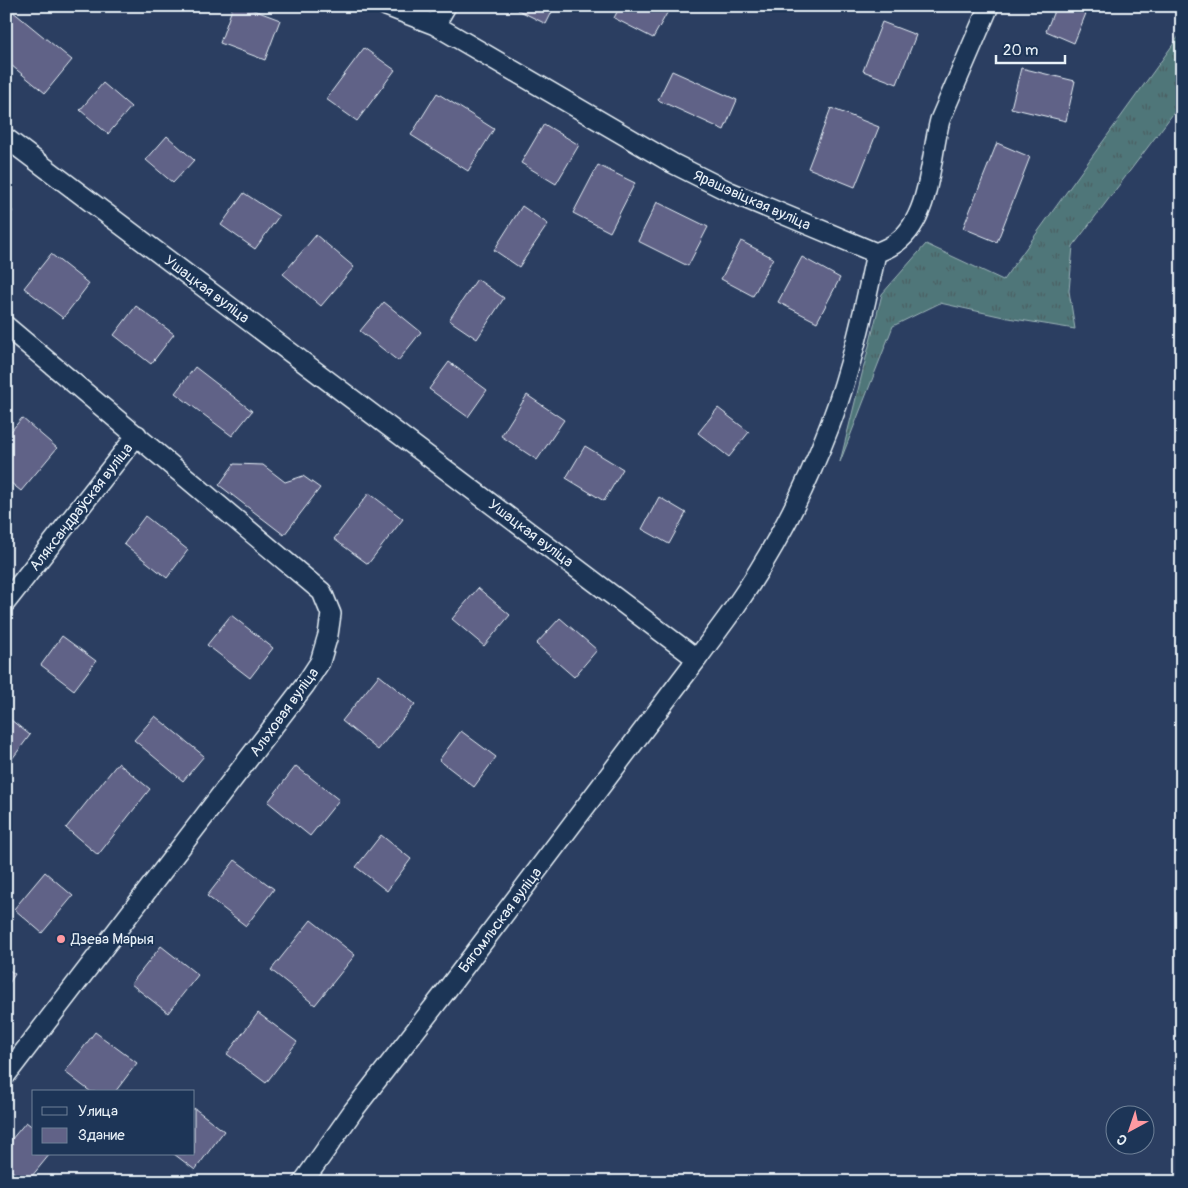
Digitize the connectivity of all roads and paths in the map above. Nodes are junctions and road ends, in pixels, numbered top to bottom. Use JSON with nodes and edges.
{"nodes":[{"id":1,"x":386,"y":6,"type":"edge"},
{"id":2,"x":446,"y":6,"type":"edge"},
{"id":3,"x":988,"y":6,"type":"edge"},
{"id":4,"x":435,"y":26,"type":"junction"},
{"id":5,"x":6,"y":138,"type":"edge"},
{"id":6,"x":876,"y":253,"type":"junction"},
{"id":7,"x":6,"y":326,"type":"edge"},
{"id":8,"x":137,"y":435,"type":"junction"},
{"id":9,"x":6,"y":602,"type":"edge"},
{"id":10,"x":697,"y":658,"type":"junction"},
{"id":11,"x":6,"y":1075,"type":"edge"},
{"id":12,"x":303,"y":1182,"type":"edge"}],
"edges":[{"from":1,"to":4,"type":"street","name":"Ярашэвіцкая вуліца"},
{"from":2,"to":4,"type":"street"},
{"from":3,"to":6,"type":"street"},
{"from":4,"to":6,"type":"street","name":"Ярашэвіцкая вуліца"},
{"from":5,"to":10,"type":"street","name":"Ушацкая вуліца"},
{"from":6,"to":10,"type":"street"},
{"from":7,"to":8,"type":"street","name":"Альховая вуліца"},
{"from":8,"to":9,"type":"street","name":"Аляксандраўская вуліца"},
{"from":8,"to":11,"type":"street","name":"Альховая вуліца"},
{"from":10,"to":12,"type":"street","name":"Бягомльская вуліца"}]}
